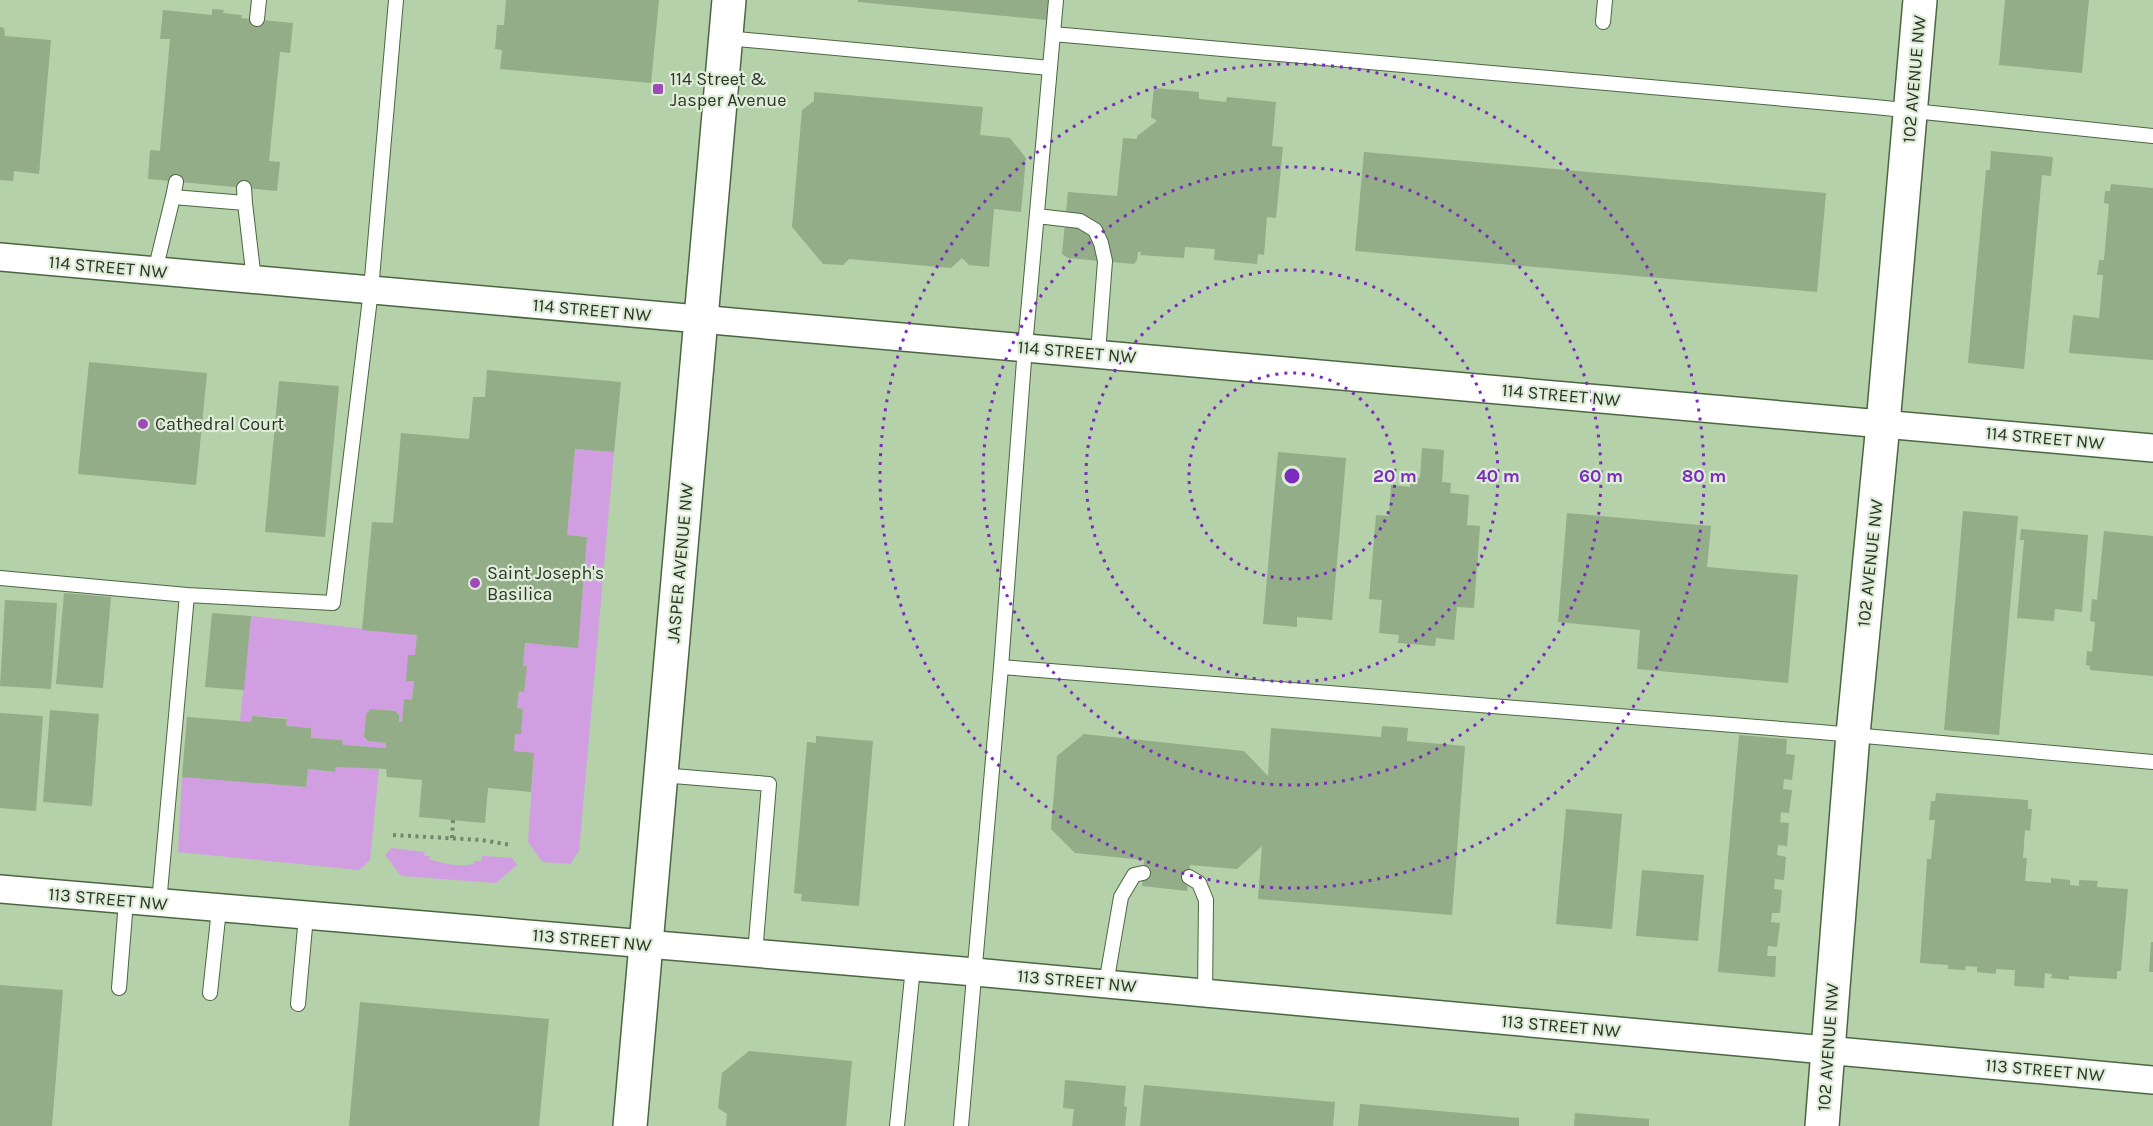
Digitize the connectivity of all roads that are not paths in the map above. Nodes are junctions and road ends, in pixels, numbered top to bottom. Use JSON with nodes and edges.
{"nodes":[{"id":1,"x":259,"y":0,"type":"edge"},
{"id":2,"x":396,"y":0,"type":"edge"},
{"id":3,"x":729,"y":0,"type":"edge"},
{"id":4,"x":1056,"y":0,"type":"edge"},
{"id":5,"x":1605,"y":0,"type":"edge"},
{"id":6,"x":1920,"y":0,"type":"edge"},
{"id":7,"x":257,"y":19,"type":"dead end"},
{"id":8,"x":1603,"y":22,"type":"dead end"},
{"id":9,"x":1053,"y":34,"type":"junction"},
{"id":10,"x":726,"y":38,"type":"junction"},
{"id":11,"x":1050,"y":68,"type":"junction"},
{"id":12,"x":1911,"y":111,"type":"junction"},
{"id":13,"x":2153,"y":136,"type":"edge"},
{"id":14,"x":176,"y":182,"type":"dead end"},
{"id":15,"x":244,"y":188,"type":"dead end"},
{"id":16,"x":173,"y":197,"type":"junction"},
{"id":17,"x":245,"y":203,"type":"junction"},
{"id":18,"x":1037,"y":216,"type":"junction"},
{"id":19,"x":0,"y":257,"type":"edge"},
{"id":20,"x":155,"y":271,"type":"junction"},
{"id":21,"x":254,"y":280,"type":"junction"},
{"id":22,"x":371,"y":290,"type":"junction"},
{"id":23,"x":701,"y":319,"type":"junction"},
{"id":24,"x":1025,"y":347,"type":"junction"},
{"id":25,"x":1098,"y":353,"type":"junction"},
{"id":26,"x":1884,"y":424,"type":"junction"},
{"id":27,"x":2153,"y":448,"type":"edge"},
{"id":28,"x":0,"y":578,"type":"edge"},
{"id":29,"x":188,"y":595,"type":"junction"},
{"id":30,"x":1001,"y":666,"type":"junction"},
{"id":31,"x":1853,"y":735,"type":"junction"},
{"id":32,"x":2153,"y":762,"type":"edge"},
{"id":33,"x":662,"y":775,"type":"junction"},
{"id":34,"x":1143,"y":873,"type":"dead end"},
{"id":35,"x":1189,"y":877,"type":"dead end"},
{"id":36,"x":0,"y":889,"type":"edge"},
{"id":37,"x":126,"y":901,"type":"junction"},
{"id":38,"x":159,"y":903,"type":"junction"},
{"id":39,"x":219,"y":909,"type":"junction"},
{"id":40,"x":306,"y":916,"type":"junction"},
{"id":41,"x":646,"y":945,"type":"junction"},
{"id":42,"x":754,"y":954,"type":"junction"},
{"id":43,"x":913,"y":967,"type":"junction"},
{"id":44,"x":975,"y":972,"type":"junction"},
{"id":45,"x":1106,"y":984,"type":"junction"},
{"id":46,"x":119,"y":988,"type":"dead end"},
{"id":47,"x":210,"y":993,"type":"dead end"},
{"id":48,"x":1205,"y":993,"type":"junction"},
{"id":49,"x":298,"y":1004,"type":"dead end"},
{"id":50,"x":1828,"y":1050,"type":"junction"},
{"id":51,"x":2153,"y":1080,"type":"edge"},
{"id":52,"x":630,"y":1126,"type":"edge"},
{"id":53,"x":897,"y":1126,"type":"edge"},
{"id":54,"x":961,"y":1126,"type":"edge"},
{"id":55,"x":1822,"y":1126,"type":"edge"}],
"edges":[{"from":1,"to":7,"type":"lane"},
{"from":2,"to":22,"type":"lane"},
{"from":3,"to":10,"type":"street","name":"JASPER AVENUE NW"},
{"from":4,"to":9,"type":"lane"},
{"from":5,"to":8,"type":"lane"},
{"from":6,"to":12,"type":"street","name":"102 AVENUE NW"},
{"from":9,"to":11,"type":"lane"},
{"from":9,"to":12,"type":"lane"},
{"from":10,"to":11,"type":"lane"},
{"from":10,"to":23,"type":"street","name":"JASPER AVENUE NW"},
{"from":11,"to":18,"type":"lane"},
{"from":12,"to":13,"type":"lane"},
{"from":12,"to":26,"type":"street","name":"102 AVENUE NW"},
{"from":14,"to":16,"type":"lane"},
{"from":15,"to":17,"type":"lane"},
{"from":16,"to":17,"type":"lane"},
{"from":16,"to":20,"type":"lane"},
{"from":17,"to":21,"type":"lane"},
{"from":18,"to":24,"type":"lane"},
{"from":18,"to":25,"type":"lane"},
{"from":19,"to":20,"type":"street","name":"114 STREET NW"},
{"from":20,"to":21,"type":"street","name":"114 STREET NW"},
{"from":21,"to":22,"type":"street","name":"114 STREET NW"},
{"from":22,"to":23,"type":"street","name":"114 STREET NW"},
{"from":22,"to":29,"type":"lane"},
{"from":23,"to":24,"type":"street","name":"114 STREET NW"},
{"from":23,"to":33,"type":"street","name":"JASPER AVENUE NW"},
{"from":24,"to":25,"type":"street","name":"114 STREET NW"},
{"from":24,"to":30,"type":"lane"},
{"from":25,"to":26,"type":"street","name":"114 STREET NW"},
{"from":26,"to":27,"type":"street","name":"114 STREET NW"},
{"from":26,"to":31,"type":"street","name":"102 AVENUE NW"},
{"from":28,"to":29,"type":"lane"},
{"from":29,"to":38,"type":"lane"},
{"from":30,"to":31,"type":"lane"},
{"from":30,"to":44,"type":"lane"},
{"from":31,"to":32,"type":"lane"},
{"from":31,"to":50,"type":"street","name":"102 AVENUE NW"},
{"from":33,"to":41,"type":"street","name":"JASPER AVENUE NW"},
{"from":33,"to":42,"type":"lane"},
{"from":34,"to":45,"type":"lane"},
{"from":35,"to":48,"type":"lane"},
{"from":36,"to":37,"type":"street","name":"113 STREET NW"},
{"from":37,"to":38,"type":"street","name":"113 STREET NW"},
{"from":37,"to":46,"type":"lane"},
{"from":38,"to":39,"type":"street","name":"113 STREET NW"},
{"from":39,"to":40,"type":"street","name":"113 STREET NW"},
{"from":39,"to":47,"type":"lane"},
{"from":40,"to":41,"type":"street","name":"113 STREET NW"},
{"from":40,"to":49,"type":"lane"},
{"from":41,"to":42,"type":"street","name":"113 STREET NW"},
{"from":41,"to":52,"type":"street","name":"JASPER AVENUE NW"},
{"from":42,"to":43,"type":"street","name":"113 STREET NW"},
{"from":43,"to":44,"type":"street","name":"113 STREET NW"},
{"from":43,"to":53,"type":"lane"},
{"from":44,"to":45,"type":"street","name":"113 STREET NW"},
{"from":44,"to":54,"type":"lane"},
{"from":45,"to":48,"type":"street","name":"113 STREET NW"},
{"from":48,"to":50,"type":"street","name":"113 STREET NW"},
{"from":50,"to":51,"type":"street","name":"113 STREET NW"},
{"from":50,"to":55,"type":"street","name":"102 AVENUE NW"}]}
